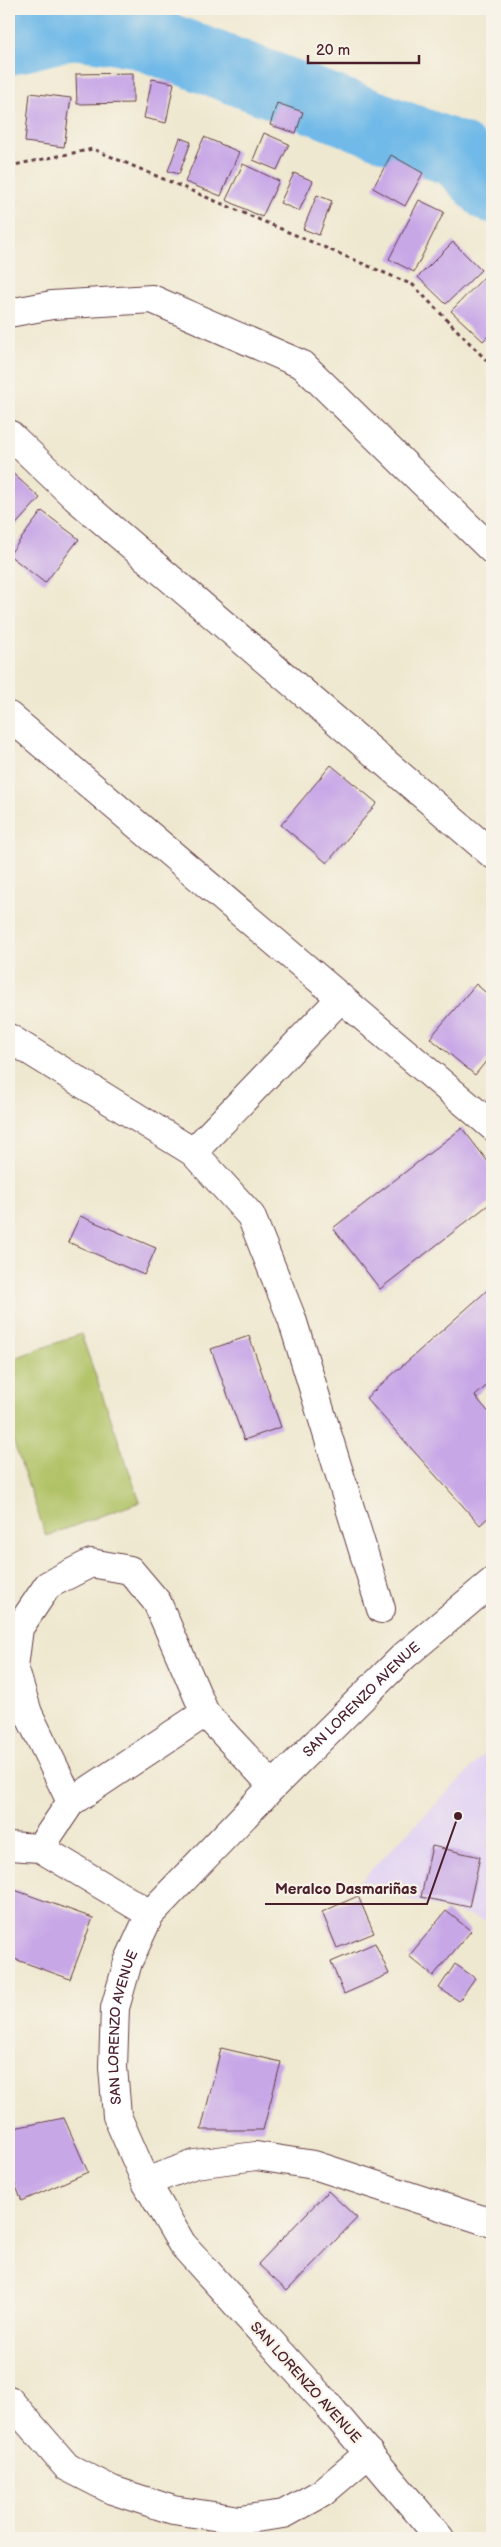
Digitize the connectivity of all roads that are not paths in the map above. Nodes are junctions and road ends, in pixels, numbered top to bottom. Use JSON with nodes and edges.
{"nodes":[{"id":1,"x":9,"y":313,"type":"edge"},
{"id":2,"x":9,"y":434,"type":"edge"},
{"id":3,"x":492,"y":550,"type":"edge"},
{"id":4,"x":9,"y":716,"type":"edge"},
{"id":5,"x":492,"y":854,"type":"edge"},
{"id":6,"x":340,"y":999,"type":"junction"},
{"id":7,"x":9,"y":1038,"type":"edge"},
{"id":8,"x":492,"y":1126,"type":"edge"},
{"id":9,"x":193,"y":1152,"type":"junction"},
{"id":10,"x":492,"y":1582,"type":"edge"},
{"id":11,"x":381,"y":1609,"type":"dead end"},
{"id":12,"x":205,"y":1713,"type":"junction"},
{"id":13,"x":273,"y":1786,"type":"junction"},
{"id":14,"x":71,"y":1802,"type":"junction"},
{"id":15,"x":9,"y":1846,"type":"edge"},
{"id":16,"x":40,"y":1848,"type":"junction"},
{"id":17,"x":150,"y":1914,"type":"junction"},
{"id":18,"x":146,"y":2182,"type":"junction"},
{"id":19,"x":492,"y":2222,"type":"edge"},
{"id":20,"x":9,"y":2400,"type":"edge"},
{"id":21,"x":369,"y":2453,"type":"junction"},
{"id":22,"x":440,"y":2538,"type":"edge"}],
"edges":[{"from":1,"to":3,"type":"street"},
{"from":2,"to":5,"type":"street"},
{"from":4,"to":6,"type":"street"},
{"from":6,"to":8,"type":"street"},
{"from":6,"to":9,"type":"street"},
{"from":7,"to":9,"type":"street"},
{"from":9,"to":11,"type":"street"},
{"from":10,"to":13,"type":"street","name":"SAN LORENZO AVENUE"},
{"from":12,"to":13,"type":"street"},
{"from":12,"to":14,"type":"street"},
{"from":12,"to":14,"type":"street"},
{"from":13,"to":17,"type":"street","name":"SAN LORENZO AVENUE"},
{"from":14,"to":16,"type":"street"},
{"from":15,"to":16,"type":"street"},
{"from":16,"to":17,"type":"street"},
{"from":17,"to":18,"type":"street","name":"SAN LORENZO AVENUE"},
{"from":18,"to":19,"type":"street"},
{"from":18,"to":21,"type":"street","name":"SAN LORENZO AVENUE"},
{"from":20,"to":21,"type":"street"},
{"from":21,"to":22,"type":"street","name":"SAN LORENZO AVENUE"}]}
